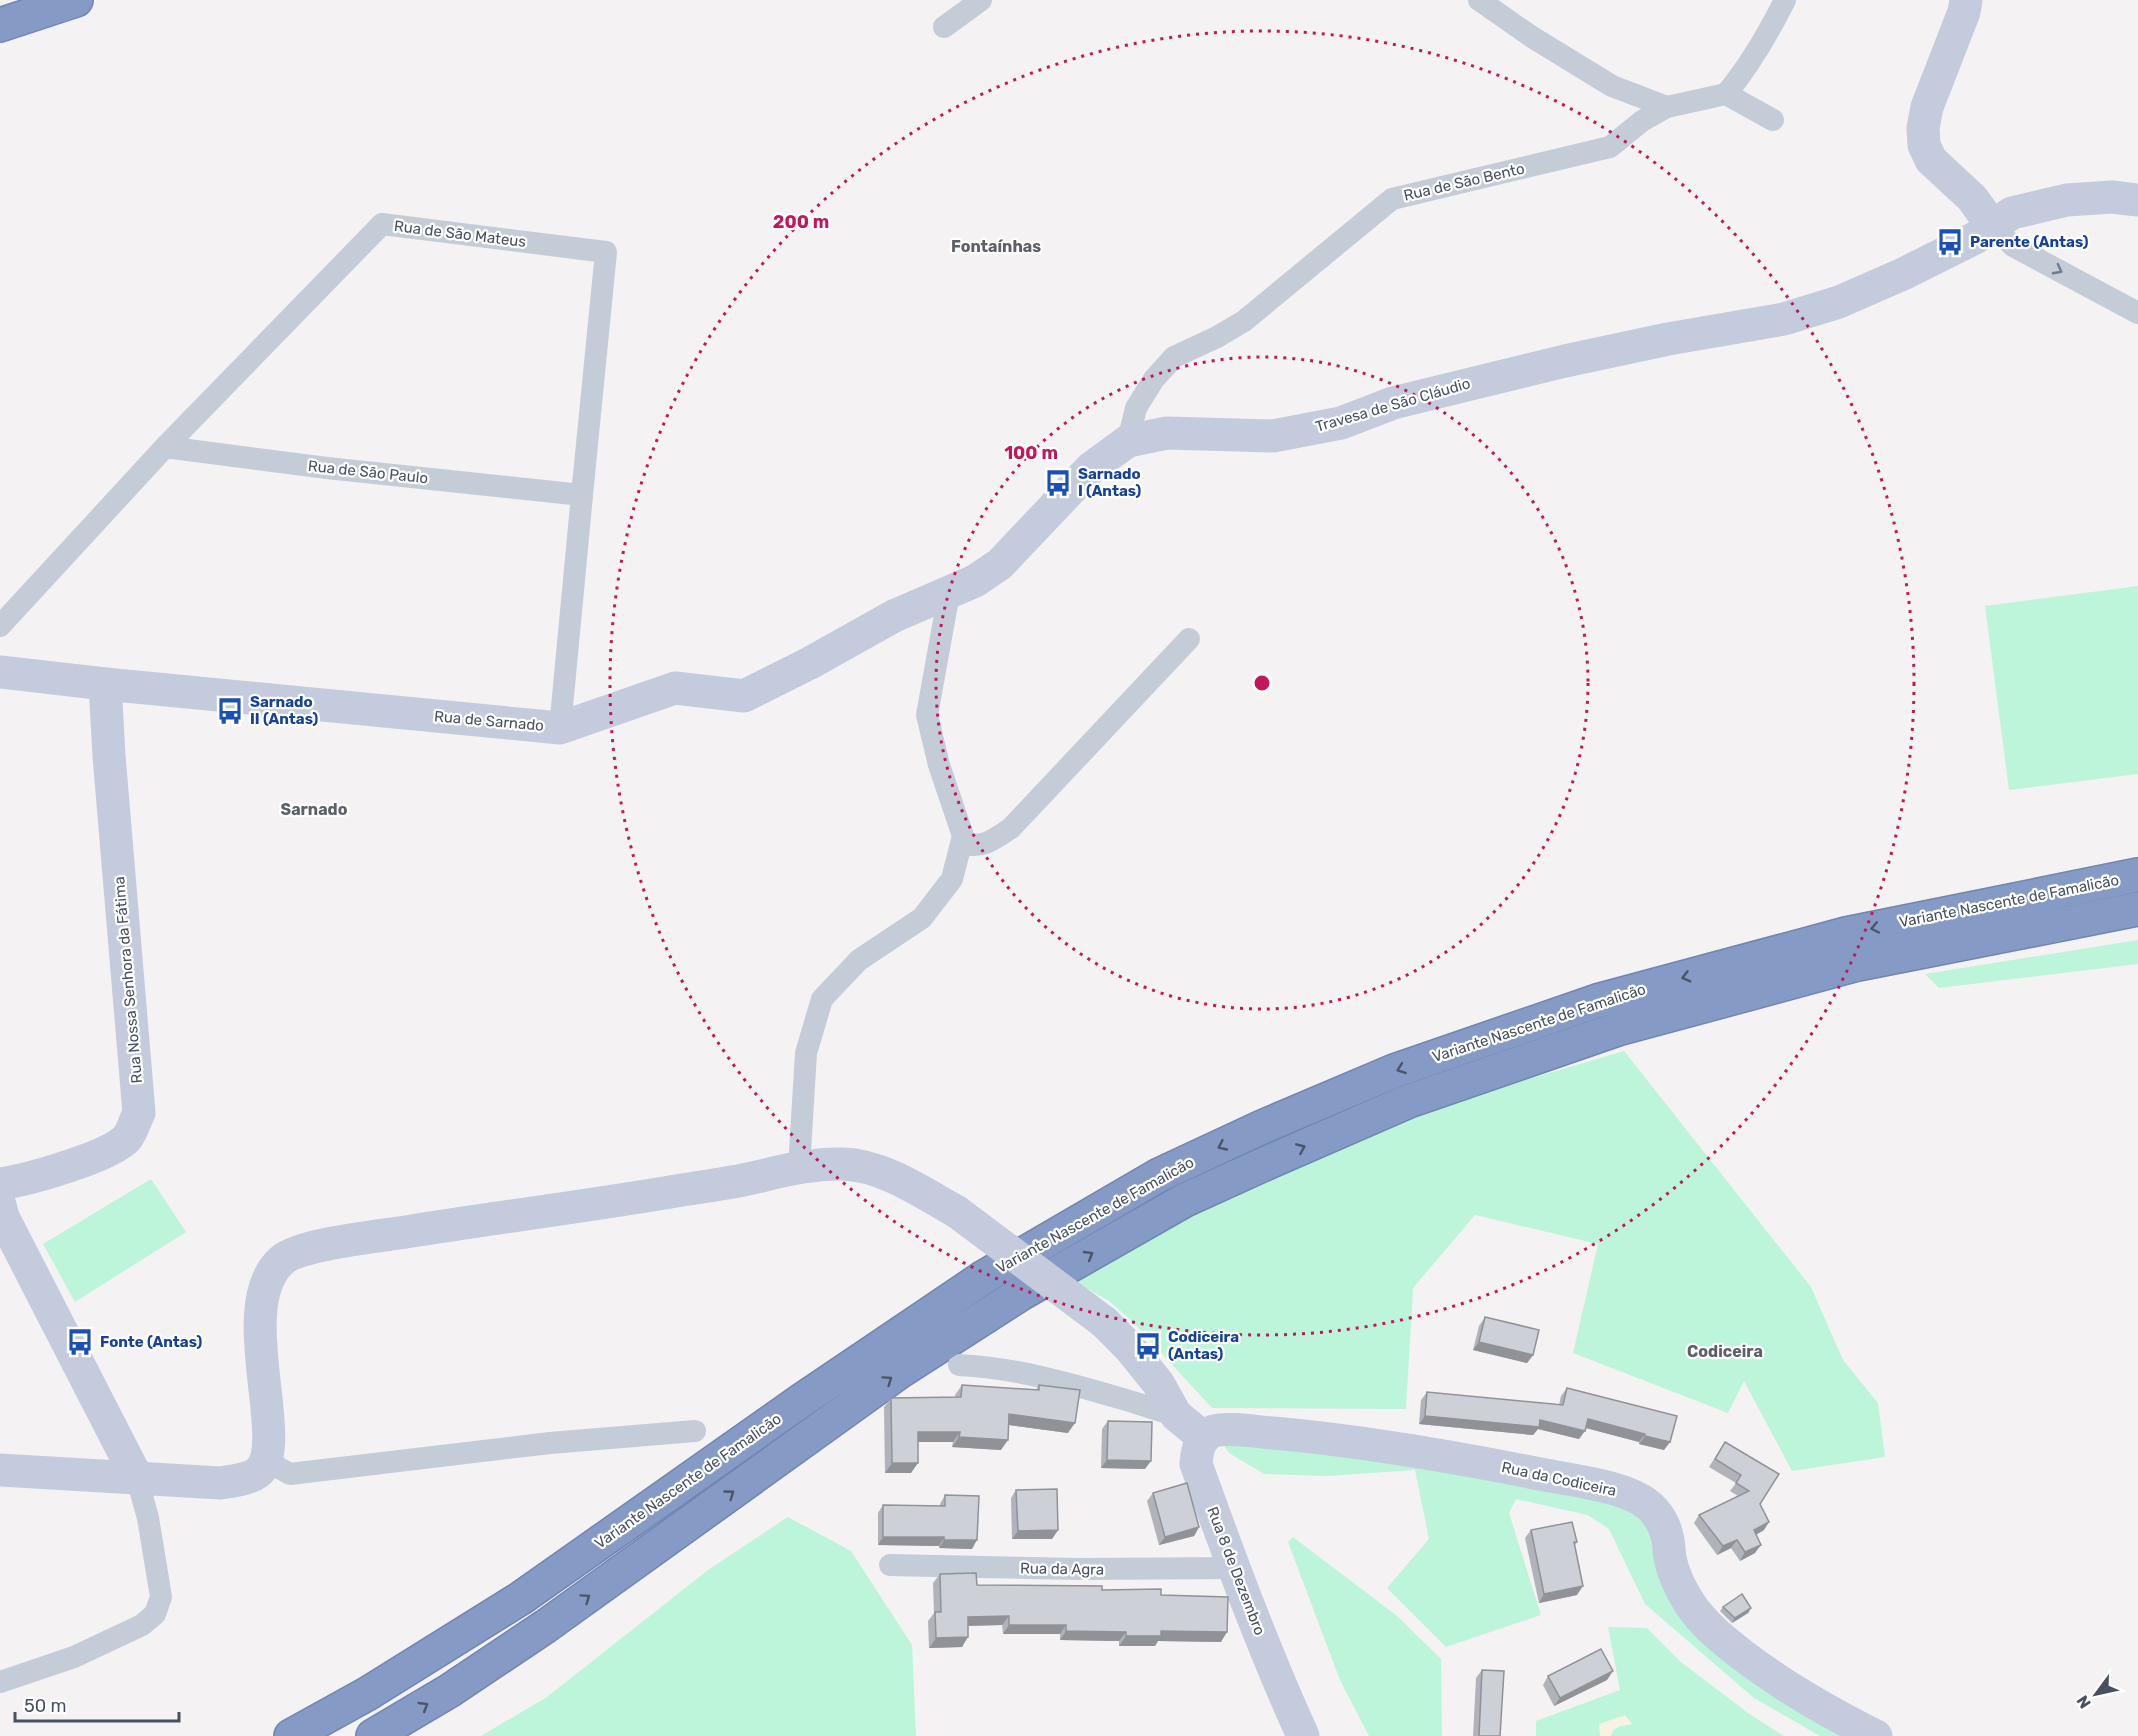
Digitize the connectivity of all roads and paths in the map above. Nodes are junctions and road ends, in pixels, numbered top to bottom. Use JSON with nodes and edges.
{"nodes":[{"id":1,"x":76,"y":0,"type":"edge"},
{"id":2,"x":981,"y":0,"type":"edge"},
{"id":3,"x":1479,"y":0,"type":"edge"},
{"id":4,"x":1785,"y":0,"type":"edge"},
{"id":5,"x":1966,"y":0,"type":"edge"},
{"id":6,"x":0,"y":25,"type":"edge"},
{"id":7,"x":944,"y":27,"type":"dead end"},
{"id":8,"x":1726,"y":94,"type":"junction"},
{"id":9,"x":1667,"y":107,"type":"junction"},
{"id":10,"x":1773,"y":120,"type":"dead end"},
{"id":11,"x":2138,"y":200,"type":"edge"},
{"id":12,"x":1993,"y":226,"type":"junction"},
{"id":13,"x":2138,"y":313,"type":"edge"},
{"id":14,"x":1128,"y":441,"type":"junction"},
{"id":15,"x":165,"y":447,"type":"junction"},
{"id":16,"x":582,"y":495,"type":"junction"},
{"id":17,"x":949,"y":593,"type":"junction"},
{"id":18,"x":0,"y":626,"type":"edge"},
{"id":19,"x":1189,"y":639,"type":"dead end"},
{"id":20,"x":0,"y":672,"type":"edge"},
{"id":21,"x":105,"y":684,"type":"junction"},
{"id":22,"x":560,"y":728,"type":"junction"},
{"id":23,"x":961,"y":845,"type":"junction"},
{"id":24,"x":2138,"y":875,"type":"edge"},
{"id":25,"x":2138,"y":909,"type":"edge"},
{"id":26,"x":799,"y":1168,"type":"junction"},
{"id":27,"x":0,"y":1184,"type":"edge"},
{"id":28,"x":0,"y":1205,"type":"edge"},
{"id":29,"x":959,"y":1365,"type":"dead end"},
{"id":30,"x":1176,"y":1415,"type":"junction"},
{"id":31,"x":695,"y":1431,"type":"dead end"},
{"id":32,"x":1204,"y":1438,"type":"junction"},
{"id":33,"x":265,"y":1460,"type":"junction"},
{"id":34,"x":0,"y":1470,"type":"edge"},
{"id":35,"x":137,"y":1478,"type":"junction"},
{"id":36,"x":890,"y":1566,"type":"dead end"},
{"id":37,"x":1234,"y":1568,"type":"junction"},
{"id":38,"x":0,"y":1682,"type":"edge"},
{"id":39,"x":291,"y":1736,"type":"edge"},
{"id":40,"x":373,"y":1736,"type":"edge"},
{"id":41,"x":1303,"y":1736,"type":"edge"},
{"id":42,"x":1876,"y":1736,"type":"edge"}],
"edges":[{"from":1,"to":6,"type":"highway"},
{"from":2,"to":7,"type":"street"},
{"from":3,"to":9,"type":"street"},
{"from":4,"to":8,"type":"street"},
{"from":5,"to":12,"type":"street"},
{"from":8,"to":9,"type":"street","name":"Rua de São Bento"},
{"from":8,"to":10,"type":"street"},
{"from":9,"to":14,"type":"street","name":"Rua de São Bento"},
{"from":11,"to":12,"type":"street","name":"Travesa de São Cláudio"},
{"from":12,"to":13,"type":"street","one_way":true},
{"from":12,"to":14,"type":"street","name":"Travesa de São Cláudio"},
{"from":14,"to":17,"type":"street","name":"Travesa de São Cláudio"},
{"from":15,"to":16,"type":"street","name":"Rua de São Paulo"},
{"from":15,"to":16,"type":"street","name":"Rua de São Mateus"},
{"from":15,"to":18,"type":"street"},
{"from":16,"to":22,"type":"street"},
{"from":17,"to":22,"type":"street","name":"Rua de Sarnado"},
{"from":17,"to":23,"type":"street"},
{"from":19,"to":23,"type":"street"},
{"from":20,"to":21,"type":"street","name":"Rua de Sarnado"},
{"from":21,"to":22,"type":"street","name":"Rua de Sarnado"},
{"from":21,"to":27,"type":"street","name":"Rua Nossa Senhora da Fátima"},
{"from":23,"to":26,"type":"street"},
{"from":24,"to":39,"type":"highway","name":"Variante Nascente de Famalicão","one_way":true},
{"from":40,"to":25,"type":"highway","name":"Variante Nascente de Famalicão","one_way":true},
{"from":26,"to":30,"type":"street","bridge":true},
{"from":26,"to":33,"type":"street"},
{"from":28,"to":35,"type":"street"},
{"from":29,"to":30,"type":"street"},
{"from":30,"to":32,"type":"street"},
{"from":31,"to":33,"type":"street"},
{"from":32,"to":37,"type":"street","name":"Rua 8 de Dezembro"},
{"from":32,"to":42,"type":"street","name":"Rua da Codiceira"},
{"from":33,"to":35,"type":"street"},
{"from":34,"to":35,"type":"street"},
{"from":35,"to":38,"type":"street"},
{"from":36,"to":37,"type":"street","name":"Rua da Agra"},
{"from":37,"to":41,"type":"street","name":"Rua 8 de Dezembro"}]}
